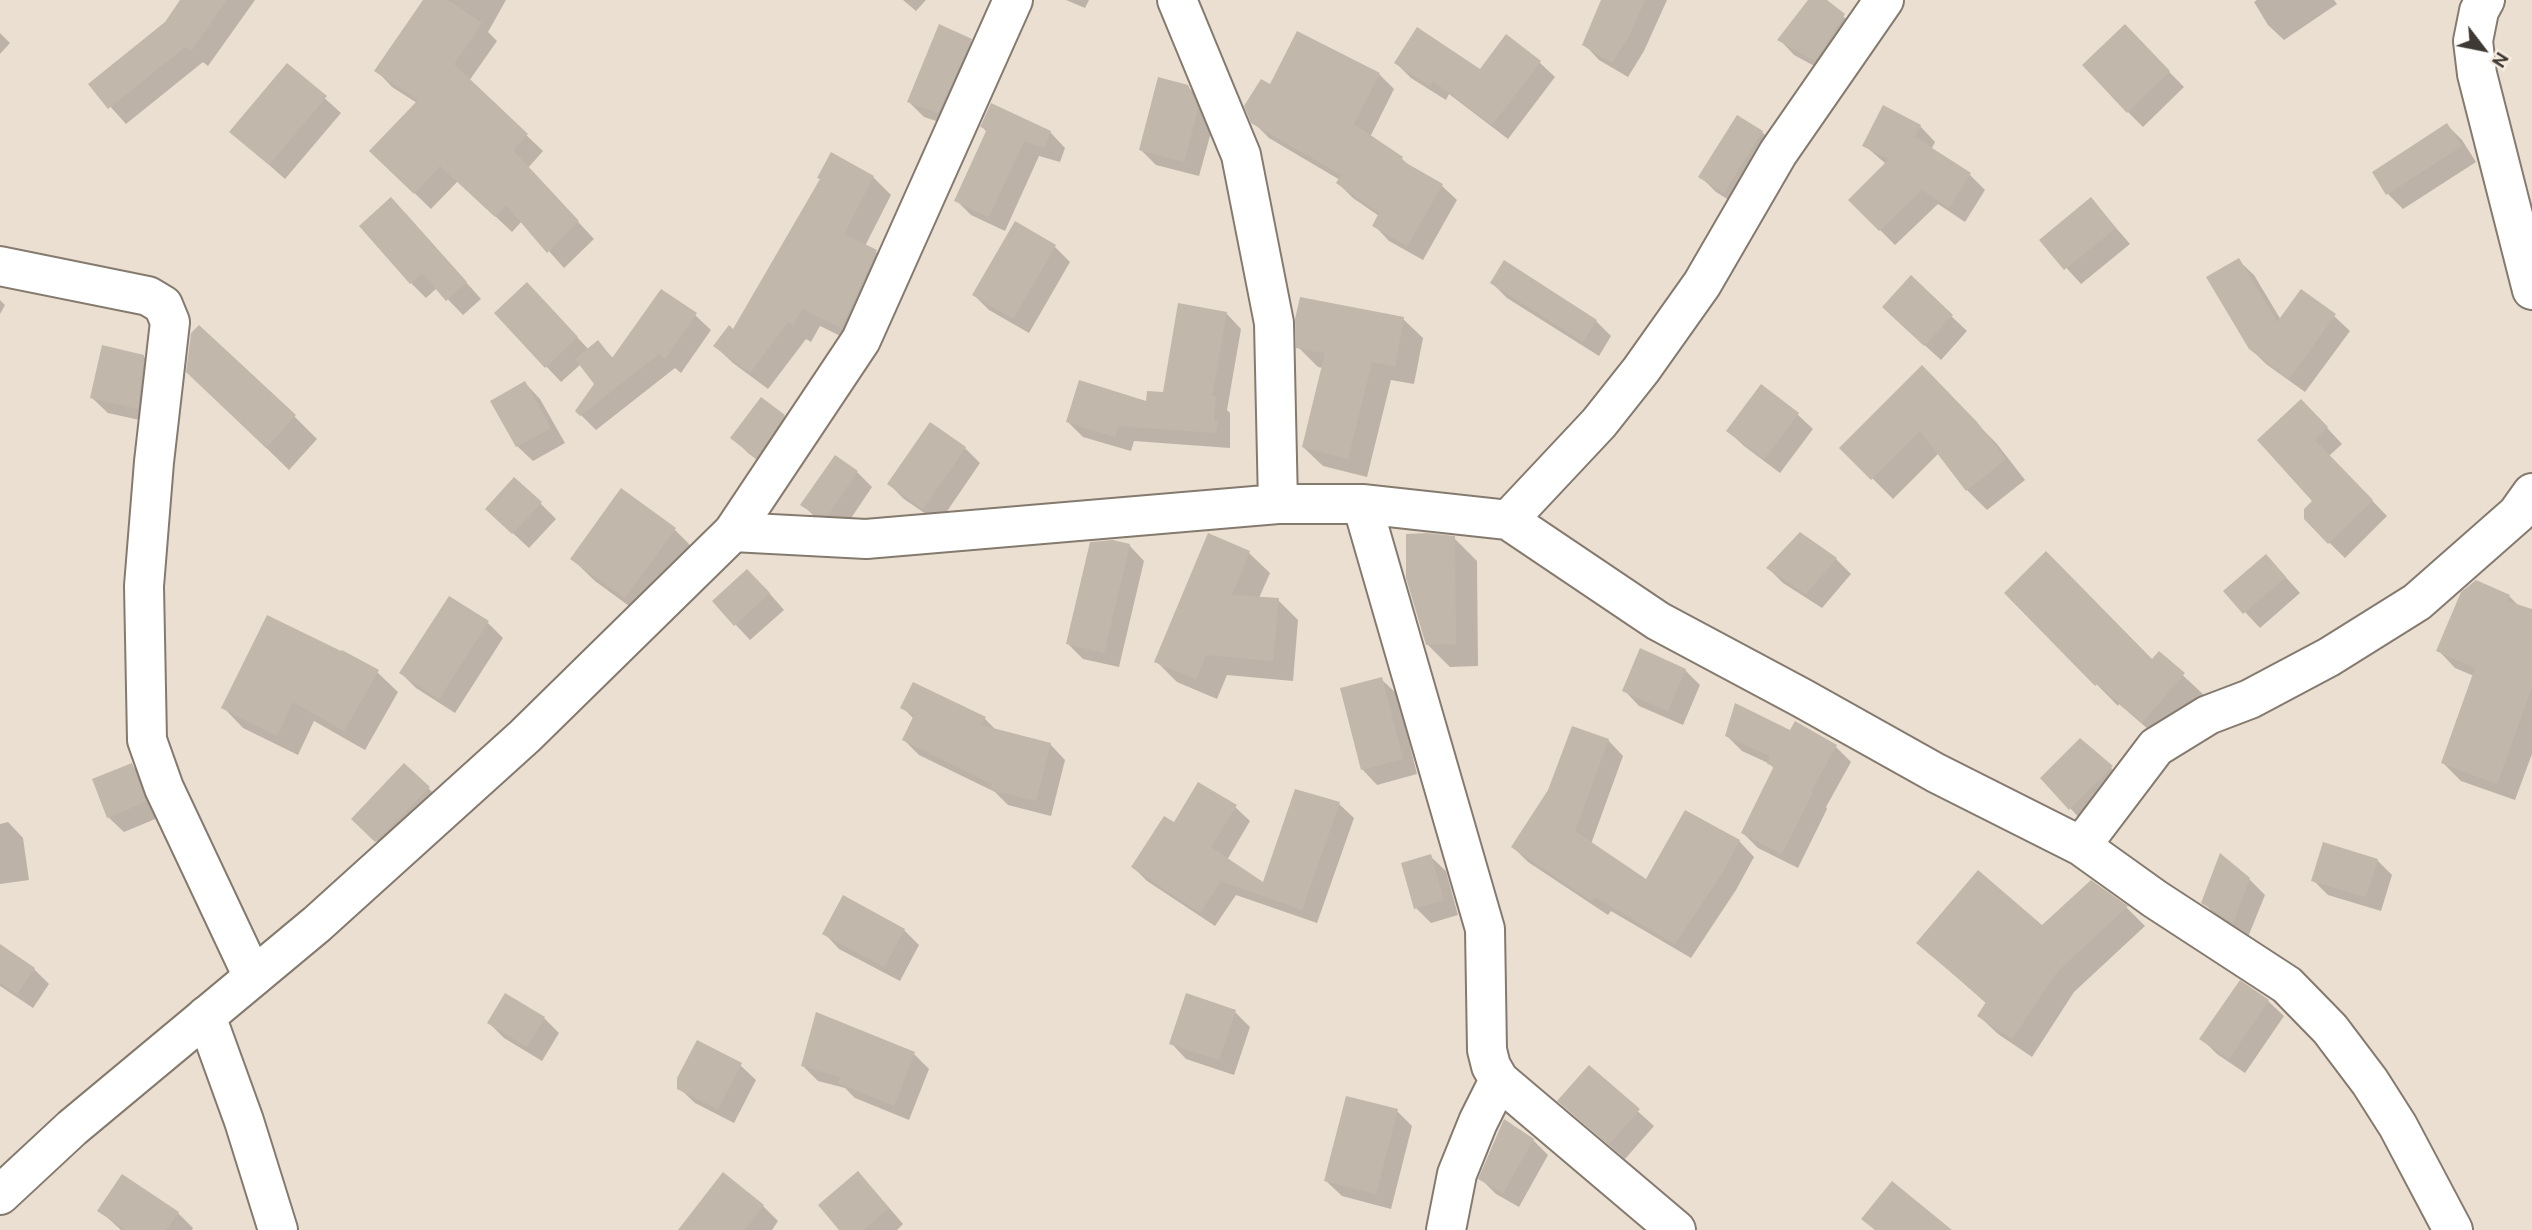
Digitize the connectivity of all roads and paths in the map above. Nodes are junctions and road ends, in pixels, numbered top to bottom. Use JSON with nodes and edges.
{"nodes":[{"id":1,"x":1013,"y":0,"type":"edge"},
{"id":2,"x":1177,"y":0,"type":"edge"},
{"id":3,"x":1884,"y":0,"type":"edge"},
{"id":4,"x":2485,"y":0,"type":"edge"},
{"id":5,"x":0,"y":266,"type":"edge"},
{"id":6,"x":2532,"y":290,"type":"edge"},
{"id":7,"x":2532,"y":494,"type":"edge"},
{"id":8,"x":1278,"y":504,"type":"junction"},
{"id":9,"x":1362,"y":504,"type":"junction"},
{"id":10,"x":1508,"y":520,"type":"junction"},
{"id":11,"x":733,"y":533,"type":"junction"},
{"id":12,"x":2081,"y":846,"type":"junction"},
{"id":13,"x":253,"y":977,"type":"junction"},
{"id":14,"x":206,"y":1016,"type":"junction"},
{"id":15,"x":1499,"y":1080,"type":"junction"},
{"id":16,"x":0,"y":1195,"type":"edge"},
{"id":17,"x":278,"y":1230,"type":"edge"},
{"id":18,"x":1446,"y":1230,"type":"edge"},
{"id":19,"x":1676,"y":1230,"type":"edge"},
{"id":20,"x":2453,"y":1230,"type":"edge"}],
"edges":[{"from":1,"to":11,"type":"street"},
{"from":2,"to":8,"type":"street"},
{"from":3,"to":10,"type":"street"},
{"from":4,"to":6,"type":"street"},
{"from":5,"to":13,"type":"street"},
{"from":7,"to":12,"type":"street"},
{"from":8,"to":9,"type":"street"},
{"from":8,"to":11,"type":"street"},
{"from":9,"to":10,"type":"street"},
{"from":9,"to":15,"type":"street"},
{"from":10,"to":12,"type":"street"},
{"from":11,"to":13,"type":"street"},
{"from":12,"to":20,"type":"street"},
{"from":13,"to":14,"type":"street"},
{"from":14,"to":16,"type":"street"},
{"from":14,"to":17,"type":"street"},
{"from":15,"to":18,"type":"street"},
{"from":15,"to":19,"type":"street"}]}
